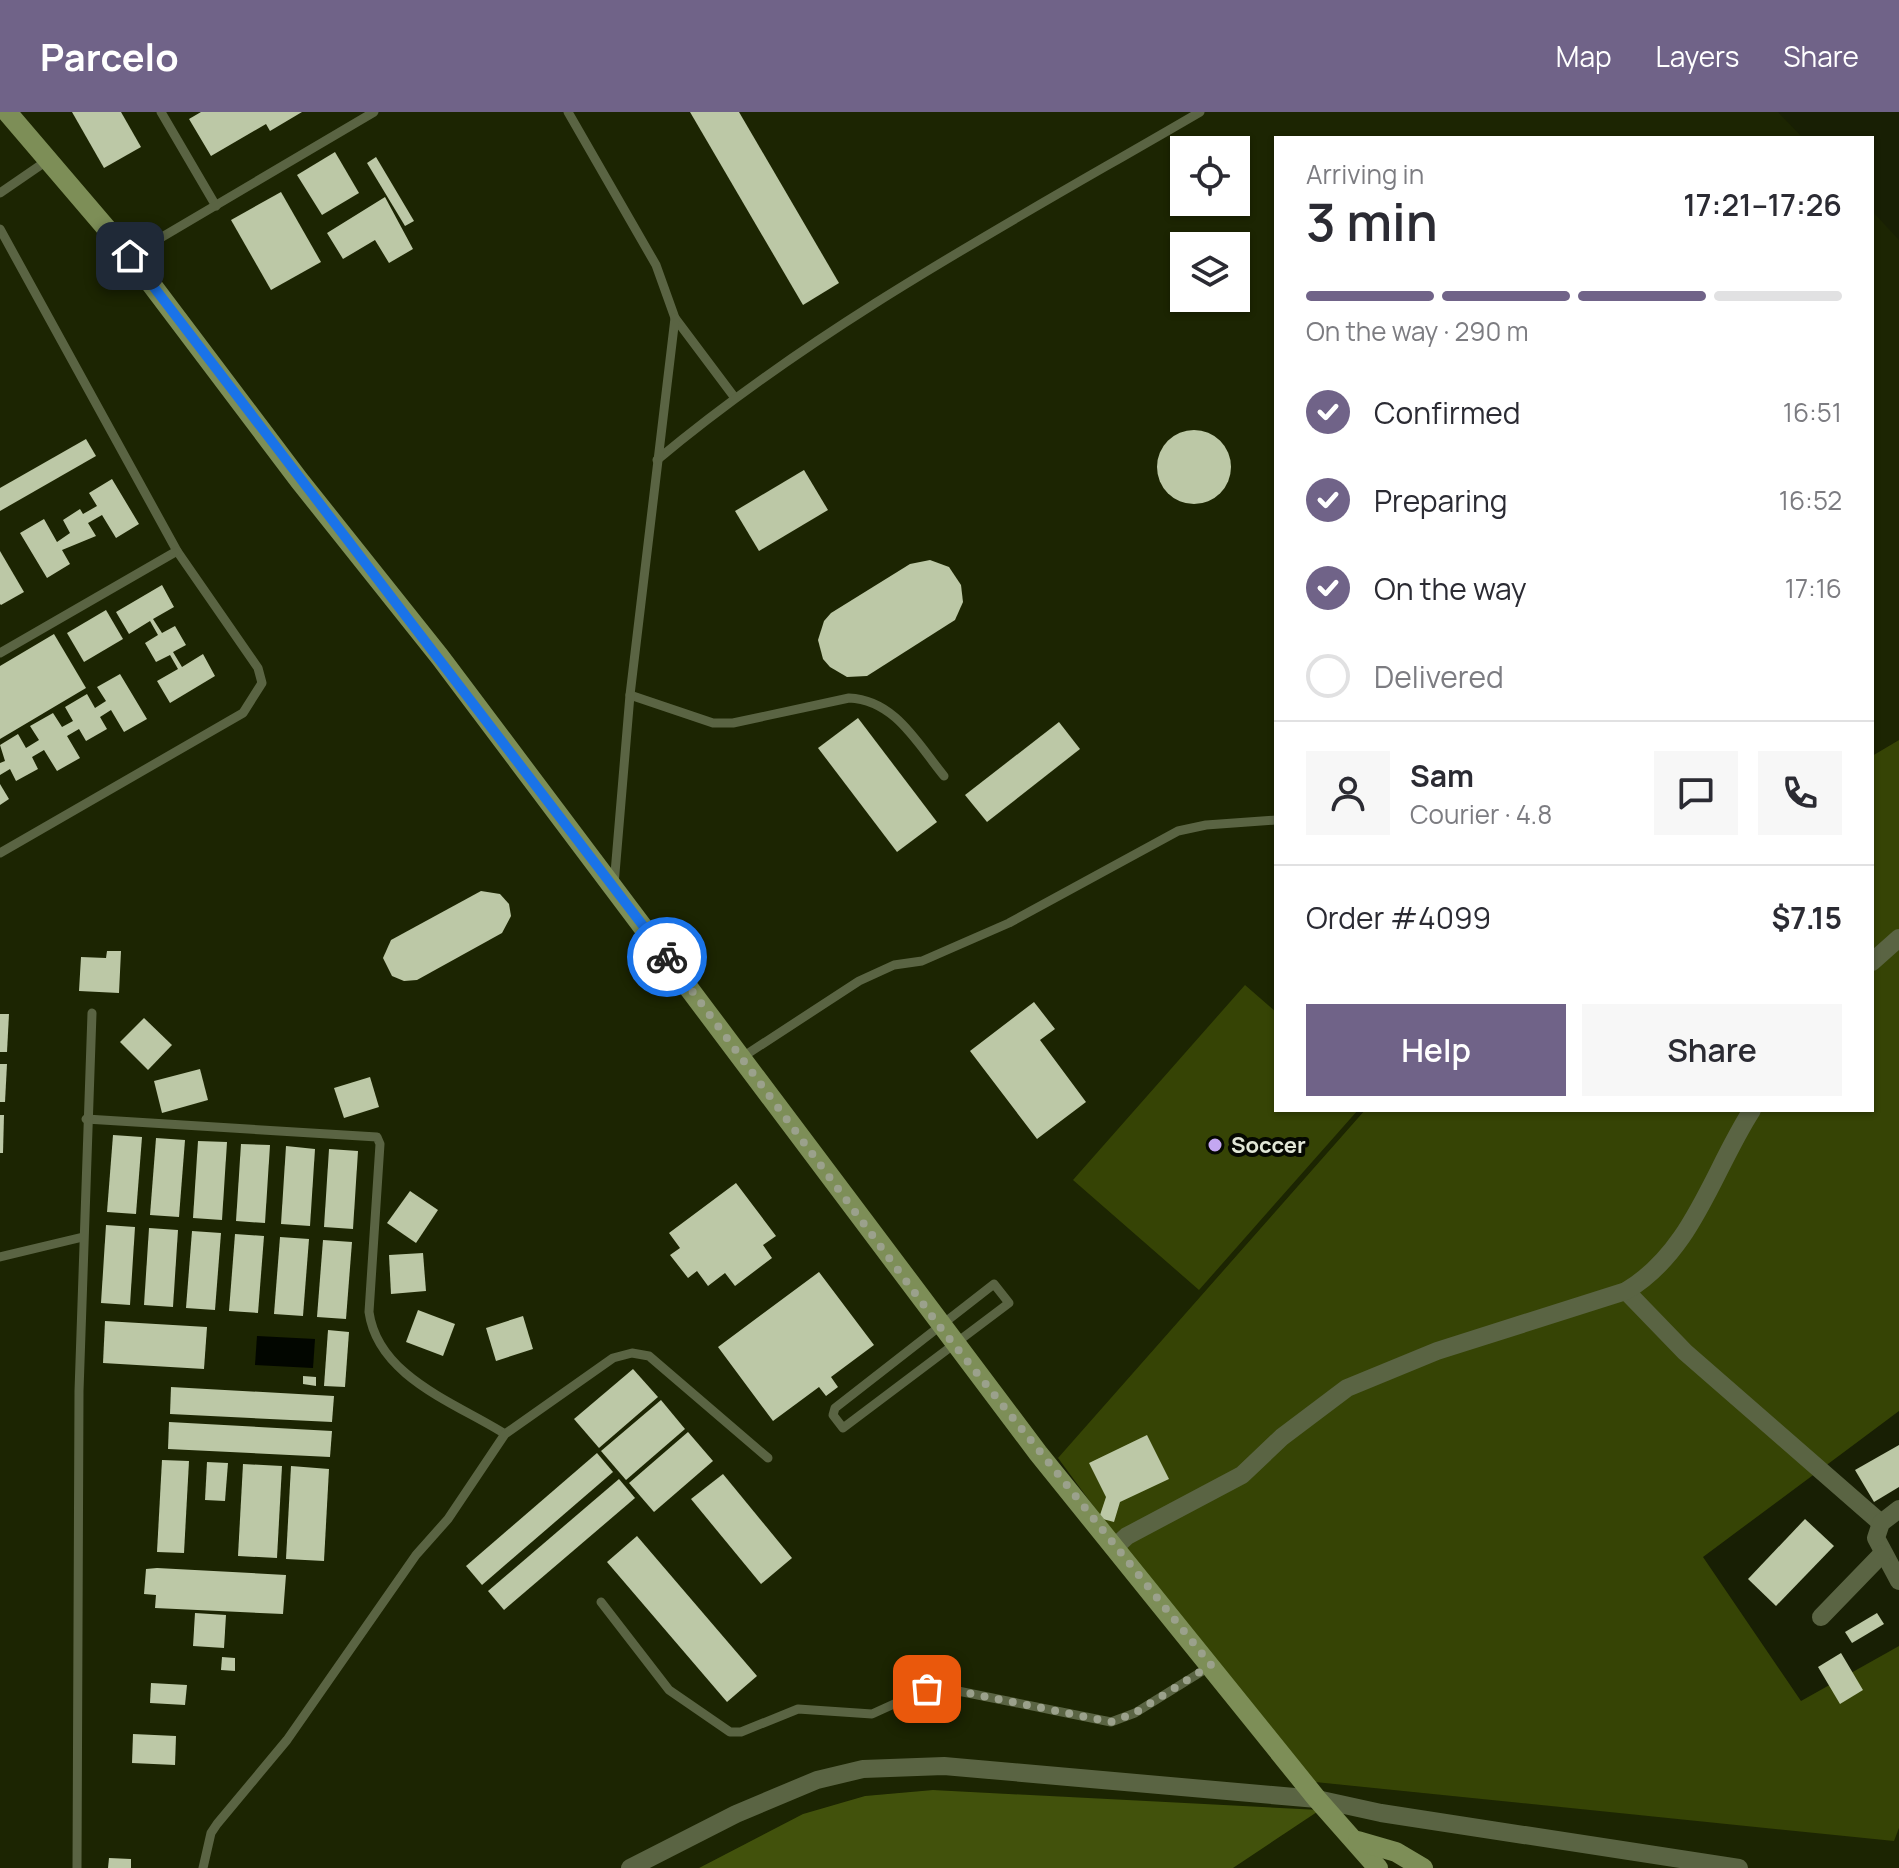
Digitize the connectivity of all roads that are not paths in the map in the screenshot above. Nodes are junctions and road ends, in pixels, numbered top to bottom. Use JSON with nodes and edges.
{"nodes":[{"id":1,"x":7,"y":112,"type":"edge"},
{"id":2,"x":161,"y":112,"type":"edge"},
{"id":3,"x":374,"y":112,"type":"edge"},
{"id":4,"x":568,"y":112,"type":"edge"},
{"id":5,"x":1200,"y":112,"type":"edge"},
{"id":6,"x":48,"y":160,"type":"junction"},
{"id":7,"x":0,"y":193,"type":"edge"},
{"id":8,"x":216,"y":206,"type":"junction"},
{"id":9,"x":0,"y":229,"type":"edge"},
{"id":10,"x":130,"y":256,"type":"junction"},
{"id":11,"x":675,"y":318,"type":"junction"},
{"id":12,"x":735,"y":398,"type":"junction"},
{"id":13,"x":657,"y":460,"type":"junction"},
{"id":14,"x":177,"y":551,"type":"junction"},
{"id":15,"x":0,"y":653,"type":"edge"},
{"id":16,"x":630,"y":695,"type":"junction"},
{"id":17,"x":944,"y":776,"type":"dead end"},
{"id":18,"x":1274,"y":820,"type":"edge"},
{"id":19,"x":0,"y":853,"type":"edge"},
{"id":20,"x":614,"y":885,"type":"junction"},
{"id":21,"x":1899,"y":938,"type":"edge"},
{"id":22,"x":1874,"y":960,"type":"edge"},
{"id":23,"x":92,"y":1013,"type":"dead end"},
{"id":24,"x":741,"y":1058,"type":"junction"},
{"id":25,"x":1751,"y":1112,"type":"edge"},
{"id":26,"x":86,"y":1119,"type":"junction"},
{"id":27,"x":83,"y":1237,"type":"junction"},
{"id":28,"x":0,"y":1257,"type":"edge"},
{"id":29,"x":1626,"y":1291,"type":"junction"},
{"id":30,"x":940,"y":1327,"type":"junction"},
{"id":31,"x":954,"y":1344,"type":"junction"},
{"id":32,"x":876,"y":1377,"type":"junction"},
{"id":33,"x":888,"y":1393,"type":"junction"},
{"id":34,"x":505,"y":1434,"type":"junction"},
{"id":35,"x":768,"y":1458,"type":"dead end"},
{"id":36,"x":1899,"y":1509,"type":"edge"},
{"id":37,"x":1881,"y":1523,"type":"junction"},
{"id":38,"x":1115,"y":1547,"type":"junction"},
{"id":39,"x":1882,"y":1554,"type":"junction"},
{"id":40,"x":1899,"y":1581,"type":"edge"},
{"id":41,"x":601,"y":1602,"type":"dead end"},
{"id":42,"x":1821,"y":1617,"type":"dead end"},
{"id":43,"x":1211,"y":1665,"type":"junction"},
{"id":44,"x":1317,"y":1799,"type":"junction"},
{"id":45,"x":1358,"y":1841,"type":"junction"},
{"id":46,"x":77,"y":1868,"type":"edge"},
{"id":47,"x":203,"y":1868,"type":"edge"},
{"id":48,"x":630,"y":1868,"type":"edge"},
{"id":49,"x":1378,"y":1868,"type":"edge"},
{"id":50,"x":1423,"y":1868,"type":"edge"},
{"id":51,"x":1739,"y":1868,"type":"edge"}],
"edges":[{"from":1,"to":6,"type":"street"},
{"from":2,"to":8,"type":"lane"},
{"from":3,"to":8,"type":"lane"},
{"from":4,"to":11,"type":"lane"},
{"from":5,"to":12,"type":"lane"},
{"from":6,"to":7,"type":"lane"},
{"from":6,"to":10,"type":"street"},
{"from":8,"to":10,"type":"lane"},
{"from":9,"to":14,"type":"lane"},
{"from":10,"to":20,"type":"street"},
{"from":11,"to":12,"type":"lane"},
{"from":11,"to":13,"type":"lane"},
{"from":12,"to":13,"type":"lane"},
{"from":13,"to":16,"type":"lane"},
{"from":14,"to":15,"type":"lane"},
{"from":14,"to":19,"type":"lane"},
{"from":16,"to":17,"type":"lane"},
{"from":16,"to":20,"type":"lane"},
{"from":18,"to":24,"type":"lane"},
{"from":20,"to":24,"type":"street"},
{"from":21,"to":22,"type":"street"},
{"from":23,"to":26,"type":"lane"},
{"from":24,"to":30,"type":"street"},
{"from":25,"to":29,"type":"street"},
{"from":26,"to":27,"type":"lane"},
{"from":26,"to":34,"type":"lane"},
{"from":27,"to":28,"type":"lane"},
{"from":27,"to":46,"type":"lane"},
{"from":29,"to":37,"type":"street"},
{"from":29,"to":38,"type":"street"},
{"from":30,"to":31,"type":"street"},
{"from":30,"to":31,"type":"lane"},
{"from":30,"to":32,"type":"lane"},
{"from":31,"to":33,"type":"lane"},
{"from":31,"to":38,"type":"street"},
{"from":32,"to":33,"type":"lane"},
{"from":32,"to":33,"type":"lane"},
{"from":34,"to":35,"type":"lane"},
{"from":34,"to":47,"type":"lane"},
{"from":36,"to":37,"type":"street"},
{"from":37,"to":39,"type":"street"},
{"from":38,"to":43,"type":"street"},
{"from":39,"to":40,"type":"street"},
{"from":39,"to":42,"type":"street"},
{"from":41,"to":43,"type":"lane"},
{"from":43,"to":44,"type":"street"},
{"from":44,"to":45,"type":"street"},
{"from":44,"to":48,"type":"street"},
{"from":44,"to":51,"type":"street"},
{"from":45,"to":49,"type":"street"},
{"from":45,"to":50,"type":"street"}]}
